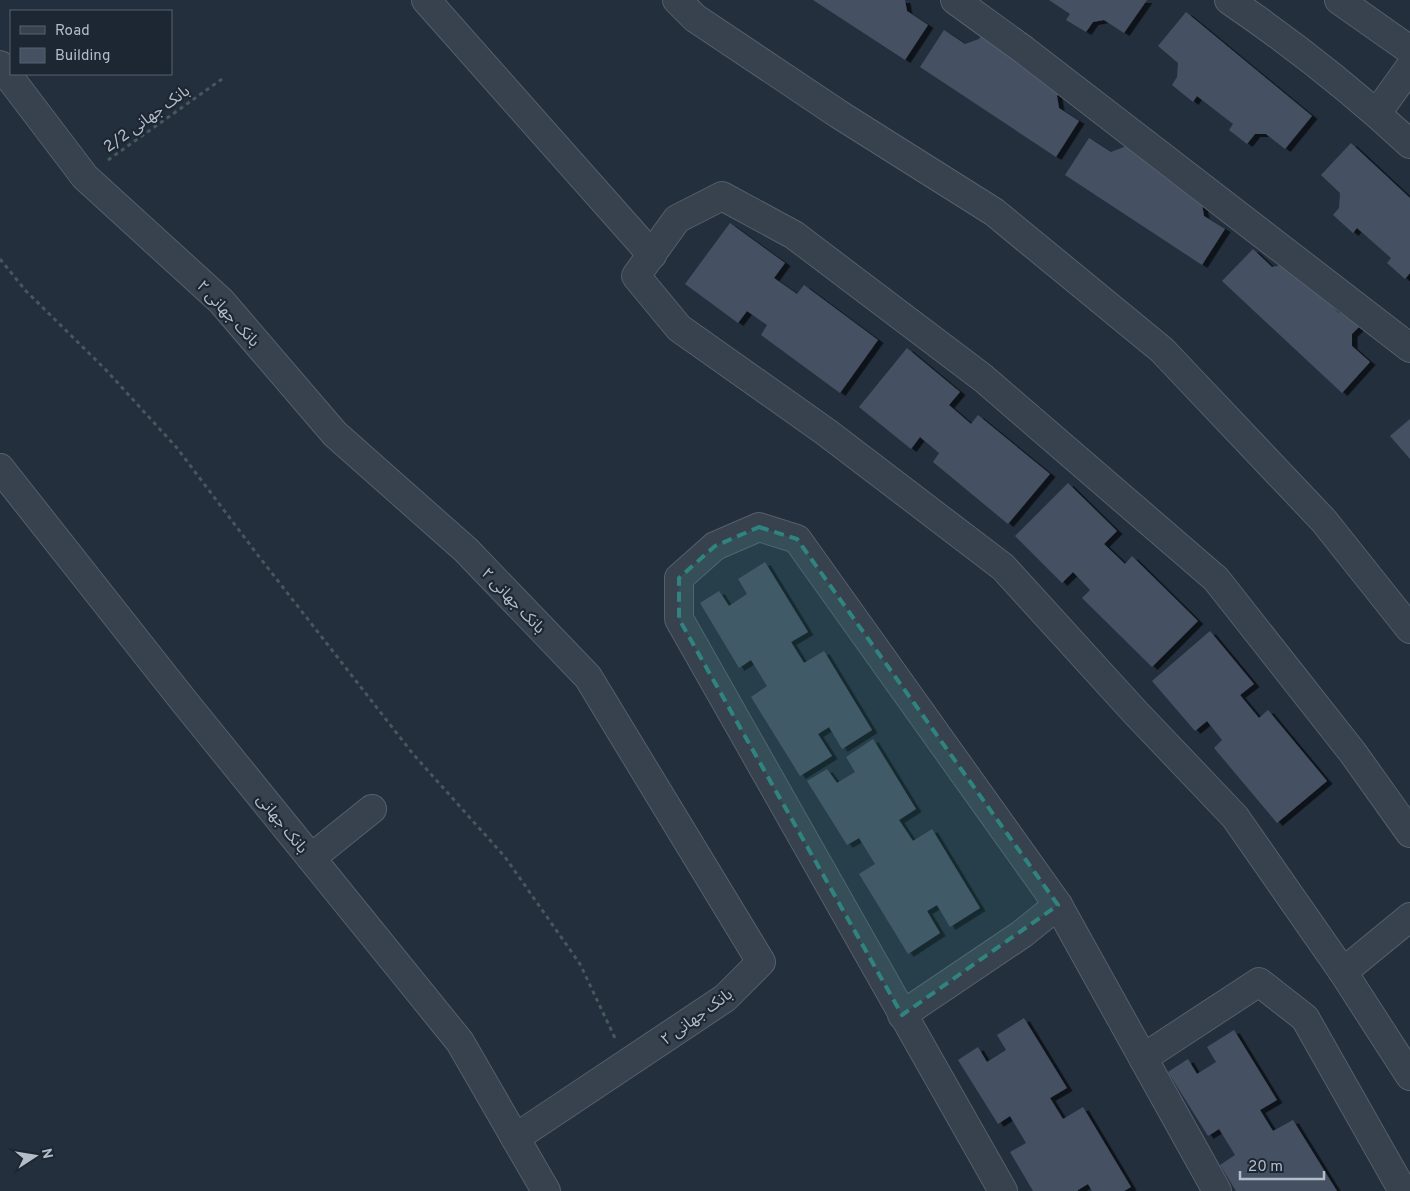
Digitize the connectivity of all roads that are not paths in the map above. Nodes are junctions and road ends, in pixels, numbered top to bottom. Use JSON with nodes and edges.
{"nodes":[{"id":1,"x":426,"y":0,"type":"edge"},
{"id":2,"x":677,"y":0,"type":"edge"},
{"id":3,"x":955,"y":0,"type":"edge"},
{"id":4,"x":1229,"y":0,"type":"edge"},
{"id":5,"x":1339,"y":0,"type":"edge"},
{"id":6,"x":1410,"y":50,"type":"edge"},
{"id":7,"x":0,"y":65,"type":"edge"},
{"id":8,"x":1410,"y":67,"type":"edge"},
{"id":9,"x":1377,"y":113,"type":"junction"},
{"id":10,"x":1410,"y":144,"type":"edge"},
{"id":11,"x":652,"y":255,"type":"junction"},
{"id":12,"x":1410,"y":348,"type":"edge"},
{"id":13,"x":0,"y":468,"type":"edge"},
{"id":14,"x":1410,"y":629,"type":"edge"},
{"id":15,"x":372,"y":809,"type":"dead end"},
{"id":16,"x":1410,"y":833,"type":"edge"},
{"id":17,"x":312,"y":858,"type":"junction"},
{"id":18,"x":1058,"y":905,"type":"junction"},
{"id":19,"x":1410,"y":917,"type":"edge"},
{"id":20,"x":1343,"y":972,"type":"junction"},
{"id":21,"x":902,"y":1015,"type":"junction"},
{"id":22,"x":1142,"y":1058,"type":"junction"},
{"id":23,"x":1410,"y":1076,"type":"edge"},
{"id":24,"x":515,"y":1138,"type":"junction"},
{"id":25,"x":546,"y":1191,"type":"edge"},
{"id":26,"x":1002,"y":1191,"type":"edge"},
{"id":27,"x":1217,"y":1191,"type":"edge"},
{"id":28,"x":1403,"y":1191,"type":"edge"}],
"edges":[{"from":1,"to":11,"type":"street"},
{"from":2,"to":14,"type":"street"},
{"from":3,"to":12,"type":"street"},
{"from":4,"to":9,"type":"street"},
{"from":5,"to":6,"type":"street"},
{"from":7,"to":24,"type":"street","name":"بانک جهانی ۲"},
{"from":8,"to":9,"type":"street"},
{"from":9,"to":10,"type":"street"},
{"from":11,"to":16,"type":"street"},
{"from":11,"to":20,"type":"street"},
{"from":13,"to":17,"type":"street","name":"بانک جهانی"},
{"from":15,"to":17,"type":"street"},
{"from":17,"to":24,"type":"street","name":"بانک جهانی"},
{"from":18,"to":21,"type":"street"},
{"from":18,"to":21,"type":"street"},
{"from":18,"to":22,"type":"street"},
{"from":19,"to":20,"type":"street"},
{"from":20,"to":23,"type":"street"},
{"from":21,"to":26,"type":"street"},
{"from":22,"to":27,"type":"street"},
{"from":22,"to":28,"type":"street"},
{"from":24,"to":25,"type":"street","name":"بانک جهانی"}]}
